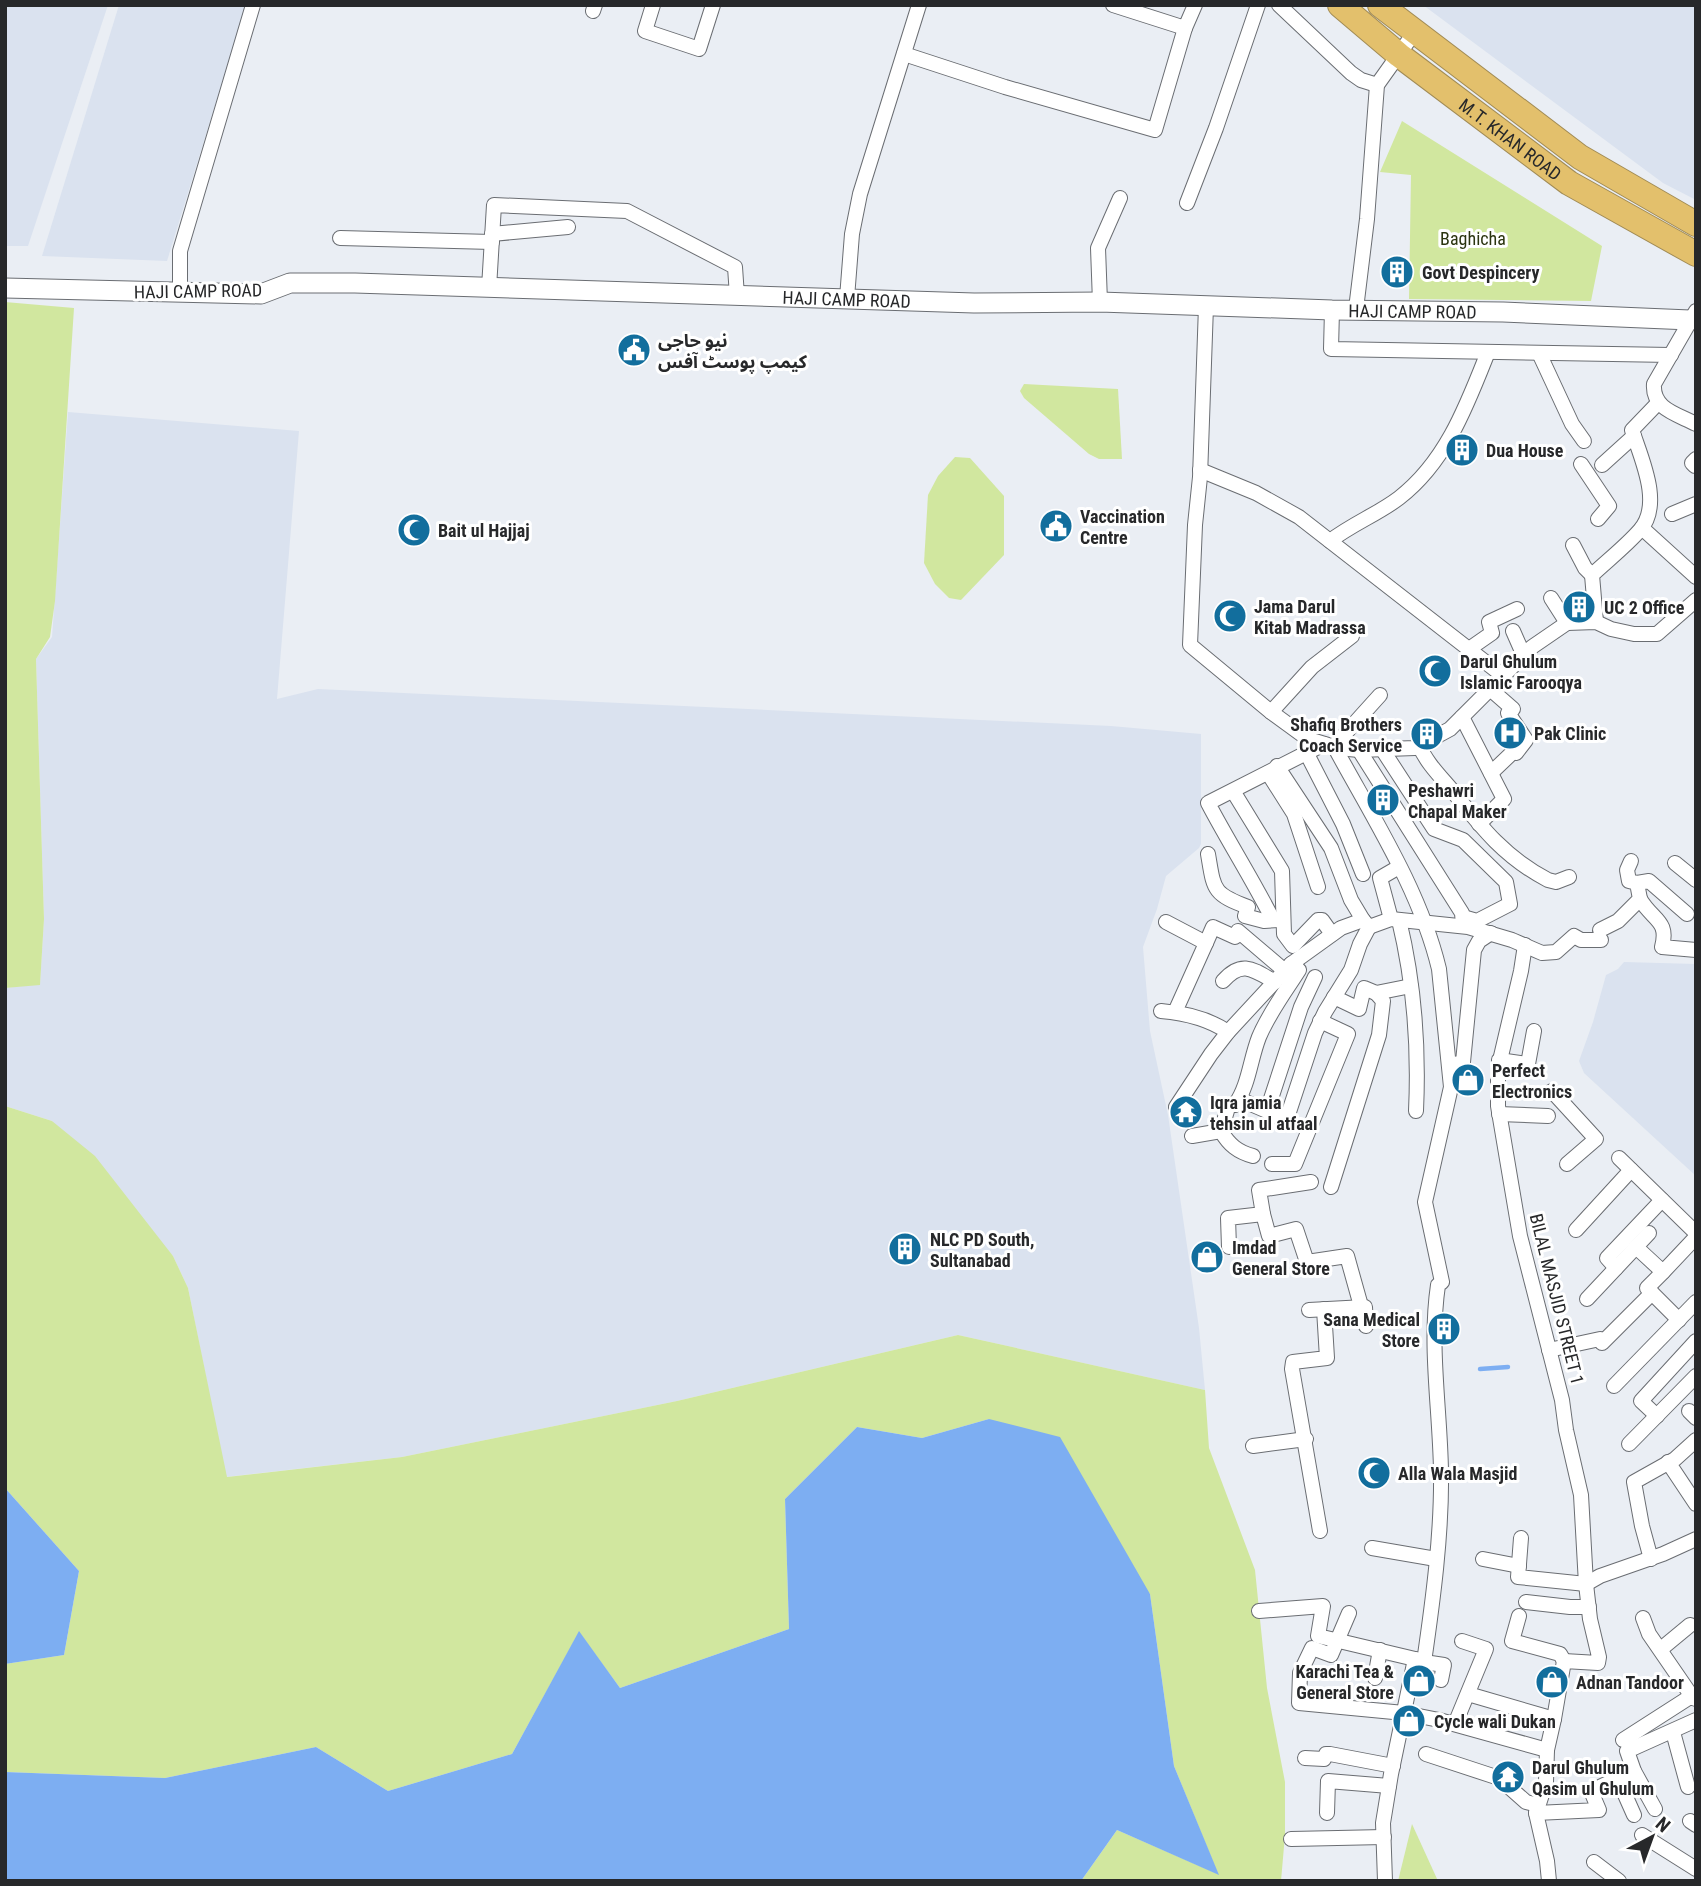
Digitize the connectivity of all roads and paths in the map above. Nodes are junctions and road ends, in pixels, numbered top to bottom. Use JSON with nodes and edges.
{"nodes":[{"id":1,"x":253,"y":5,"type":"edge"},
{"id":2,"x":653,"y":5,"type":"edge"},
{"id":3,"x":713,"y":5,"type":"edge"},
{"id":4,"x":919,"y":5,"type":"edge"},
{"id":5,"x":1113,"y":5,"type":"edge"},
{"id":6,"x":1195,"y":5,"type":"edge"},
{"id":7,"x":1258,"y":5,"type":"edge"},
{"id":8,"x":1279,"y":5,"type":"edge"},
{"id":9,"x":1340,"y":5,"type":"edge"},
{"id":10,"x":1380,"y":5,"type":"edge"},
{"id":11,"x":1185,"y":28,"type":"junction"},
{"id":12,"x":1414,"y":33,"type":"junction"},
{"id":13,"x":904,"y":54,"type":"junction"},
{"id":14,"x":1399,"y":55,"type":"junction"},
{"id":15,"x":1377,"y":85,"type":"junction"},
{"id":16,"x":1120,"y":198,"type":"dead end"},
{"id":17,"x":1186,"y":204,"type":"dead end"},
{"id":18,"x":1696,"y":224,"type":"edge"},
{"id":19,"x":568,"y":227,"type":"dead end"},
{"id":20,"x":340,"y":237,"type":"dead end"},
{"id":21,"x":492,"y":238,"type":"junction"},
{"id":22,"x":1696,"y":254,"type":"edge"},
{"id":23,"x":5,"y":288,"type":"edge"},
{"id":24,"x":489,"y":288,"type":"junction"},
{"id":25,"x":180,"y":294,"type":"junction"},
{"id":26,"x":737,"y":296,"type":"junction"},
{"id":27,"x":847,"y":298,"type":"junction"},
{"id":28,"x":1100,"y":302,"type":"junction"},
{"id":29,"x":1206,"y":306,"type":"junction"},
{"id":30,"x":1356,"y":309,"type":"junction"},
{"id":31,"x":1332,"y":310,"type":"junction"},
{"id":32,"x":1693,"y":315,"type":"edge"},
{"id":33,"x":1488,"y":352,"type":"junction"},
{"id":34,"x":1539,"y":353,"type":"junction"},
{"id":35,"x":1671,"y":355,"type":"junction"},
{"id":36,"x":1657,"y":404,"type":"junction"},
{"id":37,"x":1696,"y":424,"type":"edge"},
{"id":38,"x":1634,"y":436,"type":"junction"},
{"id":39,"x":1584,"y":441,"type":"dead end"},
{"id":40,"x":1696,"y":459,"type":"edge"},
{"id":41,"x":1581,"y":464,"type":"dead end"},
{"id":42,"x":1602,"y":465,"type":"dead end"},
{"id":43,"x":1695,"y":466,"type":"edge"},
{"id":44,"x":1200,"y":470,"type":"junction"},
{"id":45,"x":1696,"y":504,"type":"edge"},
{"id":46,"x":1672,"y":514,"type":"dead end"},
{"id":47,"x":1598,"y":519,"type":"dead end"},
{"id":48,"x":1642,"y":528,"type":"junction"},
{"id":49,"x":1330,"y":541,"type":"junction"},
{"id":50,"x":1573,"y":545,"type":"dead end"},
{"id":51,"x":1592,"y":575,"type":"junction"},
{"id":52,"x":1696,"y":577,"type":"edge"},
{"id":53,"x":1551,"y":598,"type":"dead end"},
{"id":54,"x":1696,"y":600,"type":"edge"},
{"id":55,"x":1517,"y":609,"type":"dead end"},
{"id":56,"x":1595,"y":622,"type":"junction"},
{"id":57,"x":1567,"y":623,"type":"junction"},
{"id":58,"x":1513,"y":631,"type":"dead end"},
{"id":59,"x":1352,"y":636,"type":"dead end"},
{"id":60,"x":1469,"y":649,"type":"junction"},
{"id":61,"x":1524,"y":656,"type":"junction"},
{"id":62,"x":1502,"y":674,"type":"junction"},
{"id":63,"x":1489,"y":688,"type":"junction"},
{"id":64,"x":1380,"y":695,"type":"dead end"},
{"id":65,"x":1271,"y":712,"type":"junction"},
{"id":66,"x":1462,"y":718,"type":"junction"},
{"id":67,"x":1329,"y":745,"type":"junction"},
{"id":68,"x":1419,"y":745,"type":"junction"},
{"id":69,"x":1382,"y":749,"type":"junction"},
{"id":70,"x":1359,"y":750,"type":"junction"},
{"id":71,"x":1307,"y":754,"type":"junction"},
{"id":72,"x":1273,"y":769,"type":"junction"},
{"id":73,"x":1491,"y":773,"type":"junction"},
{"id":74,"x":1233,"y":791,"type":"junction"},
{"id":75,"x":1479,"y":824,"type":"junction"},
{"id":76,"x":1208,"y":854,"type":"dead end"},
{"id":77,"x":1631,"y":861,"type":"dead end"},
{"id":78,"x":1675,"y":863,"type":"dead end"},
{"id":79,"x":1399,"y":867,"type":"junction"},
{"id":80,"x":1363,"y":874,"type":"dead end"},
{"id":81,"x":1569,"y":877,"type":"dead end"},
{"id":82,"x":1696,"y":880,"type":"edge"},
{"id":83,"x":1637,"y":883,"type":"junction"},
{"id":84,"x":1318,"y":887,"type":"dead end"},
{"id":85,"x":1640,"y":899,"type":"junction"},
{"id":86,"x":1687,"y":914,"type":"dead end"},
{"id":87,"x":1395,"y":919,"type":"junction"},
{"id":88,"x":1166,"y":922,"type":"dead end"},
{"id":89,"x":1463,"y":922,"type":"junction"},
{"id":90,"x":1424,"y":923,"type":"junction"},
{"id":91,"x":1366,"y":924,"type":"junction"},
{"id":92,"x":1280,"y":925,"type":"junction"},
{"id":93,"x":1491,"y":933,"type":"junction"},
{"id":94,"x":1332,"y":934,"type":"junction"},
{"id":95,"x":1206,"y":943,"type":"junction"},
{"id":96,"x":1525,"y":945,"type":"junction"},
{"id":97,"x":1696,"y":950,"type":"edge"},
{"id":98,"x":1266,"y":953,"type":"junction"},
{"id":99,"x":1284,"y":972,"type":"junction"},
{"id":100,"x":1315,"y":976,"type":"dead end"},
{"id":101,"x":1223,"y":981,"type":"dead end"},
{"id":102,"x":1411,"y":986,"type":"junction"},
{"id":103,"x":1376,"y":993,"type":"junction"},
{"id":104,"x":1334,"y":997,"type":"junction"},
{"id":105,"x":1320,"y":1021,"type":"junction"},
{"id":106,"x":1228,"y":1031,"type":"junction"},
{"id":107,"x":1534,"y":1031,"type":"dead end"},
{"id":108,"x":1499,"y":1060,"type":"junction"},
{"id":109,"x":1450,"y":1065,"type":"junction"},
{"id":110,"x":1552,"y":1091,"type":"dead end"},
{"id":111,"x":1239,"y":1099,"type":"junction"},
{"id":112,"x":1176,"y":1107,"type":"dead end"},
{"id":113,"x":1267,"y":1111,"type":"junction"},
{"id":114,"x":1416,"y":1111,"type":"dead end"},
{"id":115,"x":1499,"y":1114,"type":"junction"},
{"id":116,"x":1548,"y":1116,"type":"dead end"},
{"id":117,"x":1221,"y":1132,"type":"junction"},
{"id":118,"x":1192,"y":1136,"type":"dead end"},
{"id":119,"x":1253,"y":1156,"type":"dead end"},
{"id":120,"x":1619,"y":1158,"type":"dead end"},
{"id":121,"x":1272,"y":1164,"type":"dead end"},
{"id":122,"x":1567,"y":1164,"type":"dead end"},
{"id":123,"x":1632,"y":1170,"type":"junction"},
{"id":124,"x":1311,"y":1182,"type":"dead end"},
{"id":125,"x":1331,"y":1187,"type":"dead end"},
{"id":126,"x":1662,"y":1200,"type":"junction"},
{"id":127,"x":1263,"y":1214,"type":"junction"},
{"id":128,"x":1576,"y":1230,"type":"dead end"},
{"id":129,"x":1649,"y":1233,"type":"dead end"},
{"id":130,"x":1696,"y":1235,"type":"edge"},
{"id":131,"x":1229,"y":1247,"type":"dead end"},
{"id":132,"x":1636,"y":1247,"type":"junction"},
{"id":133,"x":1616,"y":1268,"type":"junction"},
{"id":134,"x":1662,"y":1272,"type":"junction"},
{"id":135,"x":1652,"y":1293,"type":"junction"},
{"id":136,"x":1587,"y":1299,"type":"dead end"},
{"id":137,"x":1696,"y":1302,"type":"edge"},
{"id":138,"x":1360,"y":1306,"type":"junction"},
{"id":139,"x":1679,"y":1320,"type":"junction"},
{"id":140,"x":1366,"y":1326,"type":"dead end"},
{"id":141,"x":1696,"y":1341,"type":"edge"},
{"id":142,"x":1549,"y":1350,"type":"junction"},
{"id":143,"x":1696,"y":1376,"type":"edge"},
{"id":144,"x":1614,"y":1386,"type":"dead end"},
{"id":145,"x":1657,"y":1416,"type":"junction"},
{"id":146,"x":1306,"y":1439,"type":"junction"},
{"id":147,"x":1696,"y":1440,"type":"edge"},
{"id":148,"x":1629,"y":1444,"type":"dead end"},
{"id":149,"x":1253,"y":1446,"type":"dead end"},
{"id":150,"x":1668,"y":1461,"type":"junction"},
{"id":151,"x":1696,"y":1504,"type":"edge"},
{"id":152,"x":1320,"y":1531,"type":"dead end"},
{"id":153,"x":1521,"y":1538,"type":"dead end"},
{"id":154,"x":1696,"y":1539,"type":"edge"},
{"id":155,"x":1372,"y":1548,"type":"dead end"},
{"id":156,"x":1436,"y":1559,"type":"junction"},
{"id":157,"x":1483,"y":1559,"type":"dead end"},
{"id":158,"x":1651,"y":1559,"type":"junction"},
{"id":159,"x":1519,"y":1566,"type":"junction"},
{"id":160,"x":1586,"y":1584,"type":"junction"},
{"id":161,"x":1526,"y":1602,"type":"dead end"},
{"id":162,"x":1589,"y":1606,"type":"junction"},
{"id":163,"x":1259,"y":1611,"type":"dead end"},
{"id":164,"x":1349,"y":1613,"type":"dead end"},
{"id":165,"x":1519,"y":1616,"type":"dead end"},
{"id":166,"x":1643,"y":1618,"type":"dead end"},
{"id":167,"x":1690,"y":1625,"type":"dead end"},
{"id":168,"x":1338,"y":1640,"type":"junction"},
{"id":169,"x":1462,"y":1641,"type":"dead end"},
{"id":170,"x":1661,"y":1649,"type":"junction"},
{"id":171,"x":1380,"y":1650,"type":"junction"},
{"id":172,"x":1419,"y":1660,"type":"junction"},
{"id":173,"x":1564,"y":1661,"type":"junction"},
{"id":174,"x":1375,"y":1678,"type":"dead end"},
{"id":175,"x":1441,"y":1680,"type":"dead end"},
{"id":176,"x":1468,"y":1694,"type":"junction"},
{"id":177,"x":1695,"y":1698,"type":"edge"},
{"id":178,"x":1404,"y":1713,"type":"junction"},
{"id":179,"x":1554,"y":1719,"type":"junction"},
{"id":180,"x":1696,"y":1720,"type":"edge"},
{"id":181,"x":1455,"y":1724,"type":"junction"},
{"id":182,"x":1673,"y":1732,"type":"junction"},
{"id":183,"x":1623,"y":1740,"type":"dead end"},
{"id":184,"x":1547,"y":1750,"type":"junction"},
{"id":185,"x":1426,"y":1754,"type":"dead end"},
{"id":186,"x":1305,"y":1758,"type":"dead end"},
{"id":187,"x":1393,"y":1766,"type":"junction"},
{"id":188,"x":1634,"y":1771,"type":"junction"},
{"id":189,"x":1618,"y":1779,"type":"junction"},
{"id":190,"x":1389,"y":1786,"type":"junction"},
{"id":191,"x":1688,"y":1787,"type":"dead end"},
{"id":192,"x":1655,"y":1809,"type":"dead end"},
{"id":193,"x":1537,"y":1811,"type":"junction"},
{"id":194,"x":1327,"y":1814,"type":"dead end"},
{"id":195,"x":1634,"y":1815,"type":"dead end"},
{"id":196,"x":1642,"y":1835,"type":"dead end"},
{"id":197,"x":1384,"y":1837,"type":"junction"},
{"id":198,"x":1291,"y":1839,"type":"dead end"},
{"id":199,"x":1594,"y":1862,"type":"dead end"},
{"id":200,"x":1696,"y":1868,"type":"edge"},
{"id":201,"x":1385,"y":1881,"type":"edge"},
{"id":202,"x":1549,"y":1881,"type":"edge"},
{"id":203,"x":1619,"y":1881,"type":"edge"}],
"edges":[{"from":1,"to":25,"type":"street"},
{"from":2,"to":3,"type":"street"},
{"from":4,"to":13,"type":"street"},
{"from":5,"to":11,"type":"street"},
{"from":6,"to":11,"type":"street"},
{"from":7,"to":17,"type":"street"},
{"from":8,"to":15,"type":"street"},
{"from":9,"to":14,"type":"highway","name":"M.T. KHAN ROAD"},
{"from":10,"to":12,"type":"highway","name":"M.T. KHAN ROAD"},
{"from":11,"to":13,"type":"street"},
{"from":12,"to":14,"type":"street"},
{"from":12,"to":18,"type":"highway","name":"M.T. KHAN ROAD"},
{"from":13,"to":27,"type":"street"},
{"from":14,"to":15,"type":"street"},
{"from":14,"to":22,"type":"highway","name":"M.T. KHAN ROAD"},
{"from":15,"to":30,"type":"street"},
{"from":16,"to":28,"type":"street"},
{"from":19,"to":21,"type":"street"},
{"from":20,"to":21,"type":"street"},
{"from":21,"to":24,"type":"street"},
{"from":21,"to":26,"type":"street"},
{"from":23,"to":25,"type":"street","name":"HAJI CAMP ROAD"},
{"from":24,"to":25,"type":"street","name":"HAJI CAMP ROAD"},
{"from":24,"to":26,"type":"street","name":"HAJI CAMP ROAD"},
{"from":26,"to":27,"type":"street","name":"HAJI CAMP ROAD"},
{"from":27,"to":28,"type":"street","name":"HAJI CAMP ROAD"},
{"from":28,"to":29,"type":"street","name":"HAJI CAMP ROAD"},
{"from":29,"to":31,"type":"street","name":"HAJI CAMP ROAD"},
{"from":29,"to":44,"type":"street"},
{"from":30,"to":31,"type":"street","name":"HAJI CAMP ROAD"},
{"from":30,"to":32,"type":"street","name":"HAJI CAMP ROAD"},
{"from":31,"to":33,"type":"street"},
{"from":32,"to":35,"type":"street"},
{"from":33,"to":34,"type":"street"},
{"from":33,"to":49,"type":"street"},
{"from":34,"to":35,"type":"street"},
{"from":34,"to":39,"type":"street"},
{"from":35,"to":36,"type":"street"},
{"from":36,"to":37,"type":"street"},
{"from":36,"to":38,"type":"street"},
{"from":38,"to":42,"type":"street"},
{"from":38,"to":48,"type":"street"},
{"from":40,"to":43,"type":"street"},
{"from":41,"to":47,"type":"street"},
{"from":44,"to":49,"type":"street"},
{"from":44,"to":65,"type":"street"},
{"from":45,"to":46,"type":"street"},
{"from":48,"to":51,"type":"street"},
{"from":48,"to":52,"type":"street"},
{"from":49,"to":60,"type":"street"},
{"from":50,"to":51,"type":"street"},
{"from":51,"to":56,"type":"street"},
{"from":53,"to":57,"type":"street"},
{"from":54,"to":56,"type":"street"},
{"from":55,"to":60,"type":"street"},
{"from":56,"to":57,"type":"street"},
{"from":57,"to":61,"type":"street"},
{"from":58,"to":61,"type":"street"},
{"from":59,"to":65,"type":"street"},
{"from":60,"to":62,"type":"street"},
{"from":61,"to":62,"type":"street"},
{"from":62,"to":63,"type":"street"},
{"from":63,"to":66,"type":"street"},
{"from":63,"to":73,"type":"street"},
{"from":64,"to":67,"type":"street"},
{"from":65,"to":67,"type":"street"},
{"from":66,"to":68,"type":"street"},
{"from":66,"to":73,"type":"street"},
{"from":67,"to":70,"type":"street"},
{"from":67,"to":71,"type":"street"},
{"from":67,"to":79,"type":"street"},
{"from":68,"to":69,"type":"street"},
{"from":68,"to":75,"type":"street"},
{"from":69,"to":70,"type":"street"},
{"from":69,"to":89,"type":"street"},
{"from":70,"to":89,"type":"street"},
{"from":71,"to":72,"type":"street"},
{"from":71,"to":80,"type":"street"},
{"from":72,"to":74,"type":"street"},
{"from":72,"to":84,"type":"street"},
{"from":72,"to":91,"type":"street"},
{"from":73,"to":75,"type":"street"},
{"from":74,"to":92,"type":"street"},
{"from":74,"to":92,"type":"street"},
{"from":75,"to":81,"type":"street"},
{"from":76,"to":92,"type":"street"},
{"from":77,"to":83,"type":"street"},
{"from":78,"to":82,"type":"street"},
{"from":79,"to":87,"type":"street"},
{"from":79,"to":90,"type":"street"},
{"from":83,"to":85,"type":"street"},
{"from":83,"to":86,"type":"street"},
{"from":85,"to":96,"type":"street"},
{"from":85,"to":97,"type":"street"},
{"from":87,"to":90,"type":"street"},
{"from":87,"to":91,"type":"street"},
{"from":87,"to":102,"type":"street"},
{"from":88,"to":95,"type":"street"},
{"from":89,"to":90,"type":"street"},
{"from":89,"to":93,"type":"street"},
{"from":90,"to":109,"type":"street"},
{"from":91,"to":94,"type":"street"},
{"from":91,"to":104,"type":"street"},
{"from":92,"to":94,"type":"street"},
{"from":92,"to":98,"type":"street"},
{"from":93,"to":96,"type":"street"},
{"from":93,"to":109,"type":"street"},
{"from":94,"to":99,"type":"street"},
{"from":95,"to":98,"type":"street"},
{"from":95,"to":106,"type":"street"},
{"from":96,"to":108,"type":"street","name":"BILAL MASJID STREET 1"},
{"from":98,"to":99,"type":"street"},
{"from":99,"to":101,"type":"street"},
{"from":99,"to":106,"type":"street"},
{"from":99,"to":111,"type":"street"},
{"from":100,"to":113,"type":"street"},
{"from":102,"to":103,"type":"street"},
{"from":102,"to":114,"type":"street"},
{"from":103,"to":104,"type":"street"},
{"from":103,"to":125,"type":"street"},
{"from":104,"to":105,"type":"street"},
{"from":105,"to":113,"type":"street"},
{"from":105,"to":121,"type":"street"},
{"from":106,"to":112,"type":"street"},
{"from":107,"to":108,"type":"street"},
{"from":108,"to":115,"type":"street","name":"BILAL MASJID STREET 1"},
{"from":109,"to":156,"type":"street"},
{"from":110,"to":122,"type":"street"},
{"from":111,"to":113,"type":"street"},
{"from":111,"to":117,"type":"street"},
{"from":115,"to":116,"type":"street"},
{"from":115,"to":142,"type":"street","name":"BILAL MASJID STREET 1"},
{"from":117,"to":118,"type":"street"},
{"from":117,"to":119,"type":"street"},
{"from":120,"to":123,"type":"street"},
{"from":123,"to":126,"type":"street"},
{"from":123,"to":128,"type":"street"},
{"from":124,"to":127,"type":"street"},
{"from":126,"to":130,"type":"street"},
{"from":126,"to":133,"type":"street"},
{"from":127,"to":131,"type":"street"},
{"from":127,"to":138,"type":"street"},
{"from":129,"to":132,"type":"street"},
{"from":130,"to":134,"type":"street"},
{"from":132,"to":133,"type":"street"},
{"from":132,"to":134,"type":"street"},
{"from":133,"to":136,"type":"street"},
{"from":134,"to":135,"type":"street"},
{"from":135,"to":139,"type":"street"},
{"from":135,"to":142,"type":"street"},
{"from":137,"to":139,"type":"street"},
{"from":138,"to":140,"type":"street"},
{"from":138,"to":146,"type":"street"},
{"from":139,"to":144,"type":"street"},
{"from":141,"to":145,"type":"street"},
{"from":142,"to":160,"type":"street","name":"BILAL MASJID STREET 1"},
{"from":143,"to":145,"type":"street"},
{"from":145,"to":148,"type":"street"},
{"from":146,"to":149,"type":"street"},
{"from":146,"to":152,"type":"street"},
{"from":147,"to":150,"type":"street"},
{"from":150,"to":151,"type":"street"},
{"from":150,"to":158,"type":"street"},
{"from":153,"to":159,"type":"street"},
{"from":154,"to":158,"type":"street"},
{"from":155,"to":156,"type":"street"},
{"from":156,"to":172,"type":"street"},
{"from":157,"to":159,"type":"street"},
{"from":158,"to":160,"type":"street"},
{"from":159,"to":160,"type":"street"},
{"from":160,"to":162,"type":"street","name":"BILAL MASJID STREET 1"},
{"from":161,"to":162,"type":"street"},
{"from":162,"to":173,"type":"street","name":"BILAL MASJID STREET 1"},
{"from":163,"to":168,"type":"street"},
{"from":164,"to":168,"type":"street"},
{"from":165,"to":173,"type":"street"},
{"from":166,"to":170,"type":"street"},
{"from":167,"to":170,"type":"street"},
{"from":168,"to":171,"type":"street"},
{"from":168,"to":178,"type":"street"},
{"from":169,"to":176,"type":"street"},
{"from":170,"to":177,"type":"street"},
{"from":171,"to":172,"type":"street"},
{"from":171,"to":174,"type":"street"},
{"from":172,"to":175,"type":"street"},
{"from":172,"to":178,"type":"street"},
{"from":173,"to":179,"type":"street"},
{"from":176,"to":179,"type":"street"},
{"from":176,"to":181,"type":"street"},
{"from":177,"to":183,"type":"street"},
{"from":178,"to":181,"type":"street"},
{"from":178,"to":187,"type":"street"},
{"from":179,"to":184,"type":"street"},
{"from":180,"to":182,"type":"street"},
{"from":181,"to":184,"type":"street"},
{"from":182,"to":188,"type":"street"},
{"from":182,"to":191,"type":"street"},
{"from":184,"to":193,"type":"street"},
{"from":185,"to":193,"type":"street"},
{"from":186,"to":187,"type":"street"},
{"from":187,"to":190,"type":"street"},
{"from":188,"to":189,"type":"street"},
{"from":188,"to":192,"type":"street"},
{"from":189,"to":193,"type":"street"},
{"from":189,"to":195,"type":"street"},
{"from":190,"to":194,"type":"street"},
{"from":190,"to":197,"type":"street"},
{"from":193,"to":202,"type":"street"},
{"from":196,"to":200,"type":"street"},
{"from":197,"to":198,"type":"street"},
{"from":197,"to":201,"type":"street"},
{"from":199,"to":203,"type":"street"}]}
